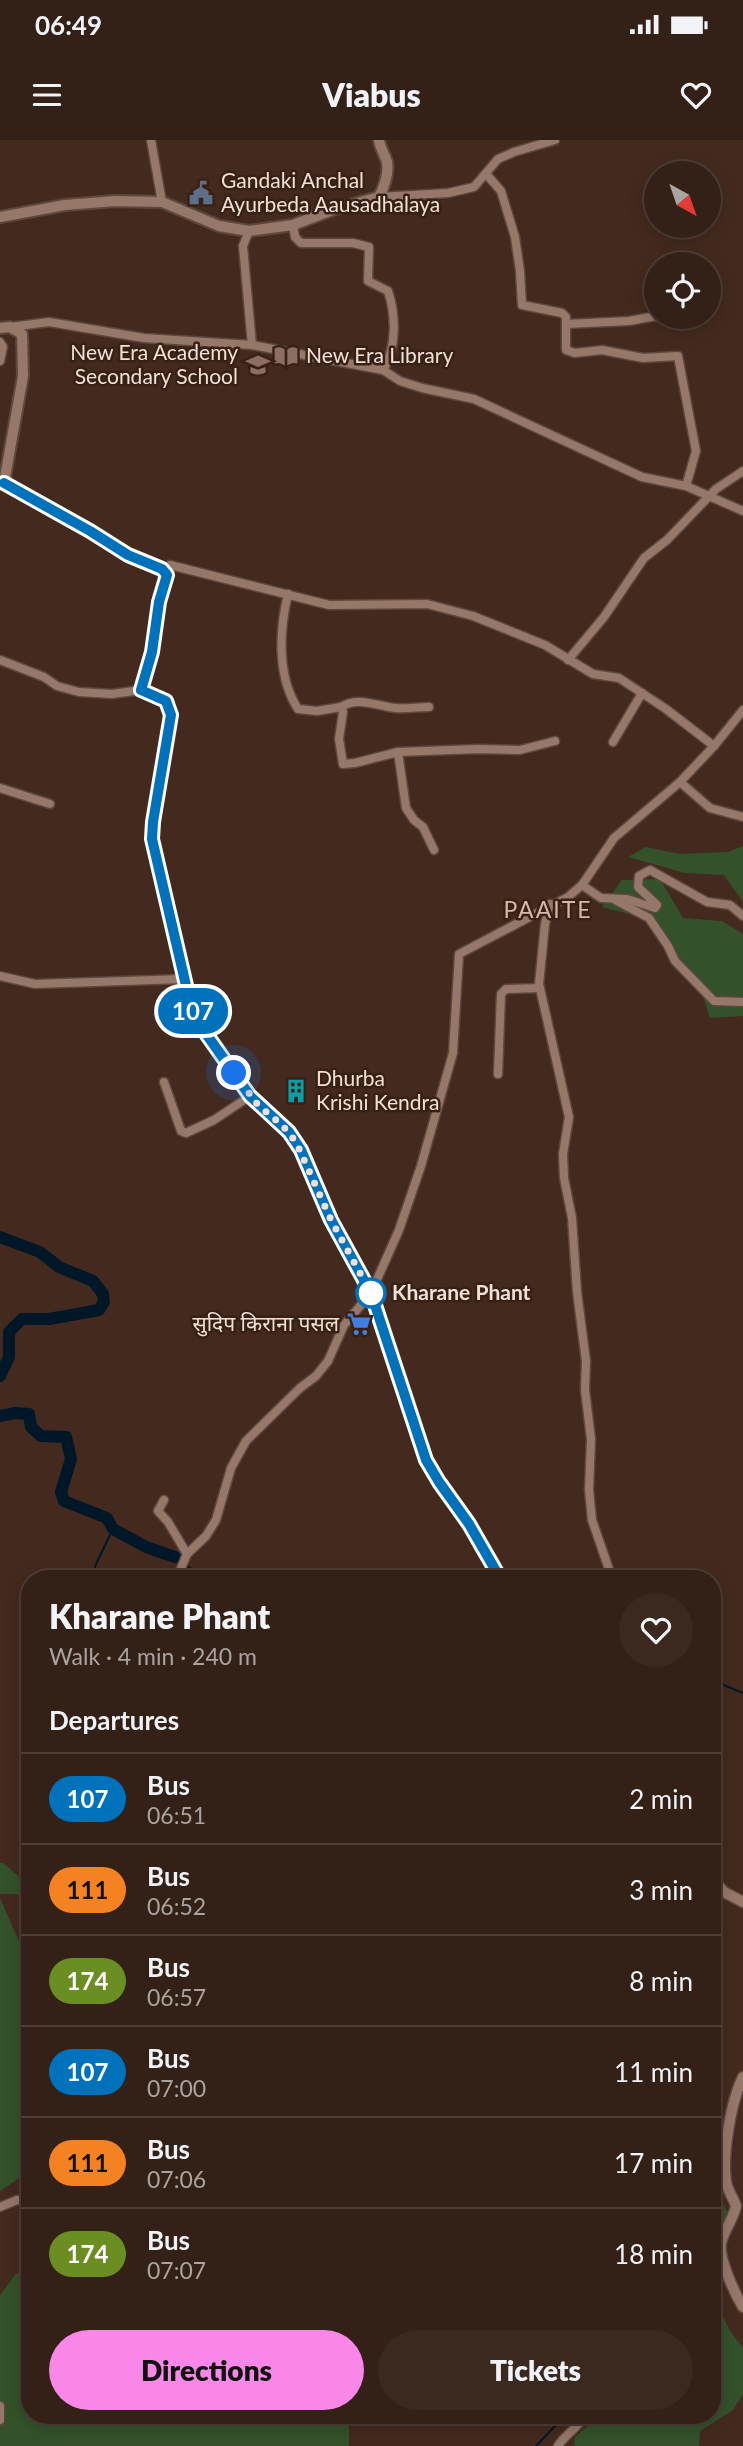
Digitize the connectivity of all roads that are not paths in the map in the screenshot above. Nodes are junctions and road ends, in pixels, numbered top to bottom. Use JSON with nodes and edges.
{"nodes":[{"id":1,"x":151,"y":140,"type":"edge"},
{"id":2,"x":379,"y":140,"type":"edge"},
{"id":3,"x":555,"y":140,"type":"edge"},
{"id":4,"x":486,"y":174,"type":"junction"},
{"id":5,"x":379,"y":197,"type":"junction"},
{"id":6,"x":162,"y":202,"type":"junction"},
{"id":7,"x":0,"y":217,"type":"edge"},
{"id":8,"x":293,"y":225,"type":"junction"},
{"id":9,"x":249,"y":231,"type":"junction"},
{"id":10,"x":644,"y":318,"type":"edge"},
{"id":11,"x":567,"y":324,"type":"junction"},
{"id":12,"x":5,"y":327,"type":"edge"},
{"id":13,"x":0,"y":342,"type":"edge"},
{"id":14,"x":252,"y":345,"type":"junction"},
{"id":15,"x":0,"y":361,"type":"edge"},
{"id":16,"x":383,"y":370,"type":"junction"},
{"id":17,"x":743,"y":471,"type":"edge"},
{"id":18,"x":2,"y":483,"type":"edge"},
{"id":19,"x":686,"y":486,"type":"junction"},
{"id":20,"x":710,"y":496,"type":"junction"},
{"id":21,"x":743,"y":511,"type":"edge"},
{"id":22,"x":166,"y":571,"type":"junction"},
{"id":23,"x":288,"y":594,"type":"junction"},
{"id":24,"x":0,"y":660,"type":"edge"},
{"id":25,"x":568,"y":660,"type":"junction"},
{"id":26,"x":141,"y":690,"type":"junction"},
{"id":27,"x":642,"y":693,"type":"junction"},
{"id":28,"x":341,"y":707,"type":"junction"},
{"id":29,"x":429,"y":707,"type":"dead end"},
{"id":30,"x":743,"y":710,"type":"edge"},
{"id":31,"x":555,"y":741,"type":"dead end"},
{"id":32,"x":612,"y":742,"type":"dead end"},
{"id":33,"x":715,"y":746,"type":"junction"},
{"id":34,"x":398,"y":752,"type":"junction"},
{"id":35,"x":681,"y":782,"type":"junction"},
{"id":36,"x":0,"y":788,"type":"edge"},
{"id":37,"x":50,"y":804,"type":"dead end"},
{"id":38,"x":743,"y":817,"type":"edge"},
{"id":39,"x":434,"y":850,"type":"dead end"},
{"id":40,"x":582,"y":886,"type":"junction"},
{"id":41,"x":612,"y":899,"type":"junction"},
{"id":42,"x":550,"y":904,"type":"junction"},
{"id":43,"x":743,"y":916,"type":"edge"},
{"id":44,"x":0,"y":976,"type":"edge"},
{"id":45,"x":183,"y":979,"type":"junction"},
{"id":46,"x":540,"y":988,"type":"junction"},
{"id":47,"x":743,"y":1002,"type":"edge"},
{"id":48,"x":498,"y":1074,"type":"dead end"},
{"id":49,"x":164,"y":1082,"type":"dead end"},
{"id":50,"x":250,"y":1096,"type":"junction"},
{"id":51,"x":371,"y":1293,"type":"junction"},
{"id":52,"x":164,"y":1500,"type":"dead end"},
{"id":53,"x":187,"y":1554,"type":"junction"},
{"id":54,"x":180,"y":1570,"type":"edge"},
{"id":55,"x":495,"y":1570,"type":"edge"},
{"id":56,"x":609,"y":1570,"type":"edge"},
{"id":57,"x":721,"y":1889,"type":"edge"},
{"id":58,"x":743,"y":1902,"type":"edge"},
{"id":59,"x":743,"y":2077,"type":"edge"},
{"id":60,"x":21,"y":2201,"type":"edge"},
{"id":61,"x":0,"y":2207,"type":"edge"},
{"id":62,"x":721,"y":2244,"type":"edge"},
{"id":63,"x":721,"y":2253,"type":"edge"},
{"id":64,"x":743,"y":2307,"type":"edge"},
{"id":65,"x":0,"y":2406,"type":"edge"},
{"id":66,"x":0,"y":2420,"type":"edge"},
{"id":67,"x":579,"y":2424,"type":"edge"},
{"id":68,"x":558,"y":2446,"type":"edge"}],
"edges":[{"from":1,"to":6,"type":"street"},
{"from":2,"to":5,"type":"main road"},
{"from":3,"to":4,"type":"street"},
{"from":4,"to":5,"type":"street"},
{"from":4,"to":11,"type":"street"},
{"from":5,"to":8,"type":"main road"},
{"from":6,"to":7,"type":"main road"},
{"from":6,"to":9,"type":"main road"},
{"from":8,"to":9,"type":"main road"},
{"from":8,"to":16,"type":"street"},
{"from":9,"to":14,"type":"street"},
{"from":10,"to":11,"type":"street"},
{"from":11,"to":19,"type":"street"},
{"from":12,"to":14,"type":"street"},
{"from":12,"to":18,"type":"main road"},
{"from":13,"to":15,"type":"street"},
{"from":14,"to":16,"type":"street"},
{"from":16,"to":19,"type":"street"},
{"from":17,"to":20,"type":"street"},
{"from":18,"to":22,"type":"street"},
{"from":19,"to":20,"type":"street"},
{"from":20,"to":21,"type":"street"},
{"from":20,"to":25,"type":"street"},
{"from":22,"to":23,"type":"street"},
{"from":22,"to":26,"type":"street"},
{"from":23,"to":25,"type":"street"},
{"from":23,"to":28,"type":"street"},
{"from":24,"to":26,"type":"street"},
{"from":25,"to":27,"type":"street"},
{"from":26,"to":45,"type":"street"},
{"from":27,"to":32,"type":"street"},
{"from":27,"to":33,"type":"street"},
{"from":28,"to":29,"type":"street"},
{"from":28,"to":34,"type":"street"},
{"from":30,"to":33,"type":"street"},
{"from":31,"to":34,"type":"street"},
{"from":33,"to":35,"type":"street"},
{"from":34,"to":39,"type":"street"},
{"from":35,"to":38,"type":"street"},
{"from":35,"to":40,"type":"street"},
{"from":36,"to":37,"type":"street"},
{"from":40,"to":41,"type":"street"},
{"from":40,"to":42,"type":"street"},
{"from":41,"to":43,"type":"street"},
{"from":41,"to":47,"type":"street"},
{"from":42,"to":46,"type":"street"},
{"from":42,"to":51,"type":"street"},
{"from":44,"to":45,"type":"street"},
{"from":45,"to":50,"type":"street"},
{"from":46,"to":48,"type":"street"},
{"from":46,"to":56,"type":"street"},
{"from":49,"to":50,"type":"street"},
{"from":50,"to":51,"type":"street"},
{"from":51,"to":53,"type":"street"},
{"from":51,"to":55,"type":"street"},
{"from":52,"to":53,"type":"street"},
{"from":53,"to":54,"type":"street"},
{"from":57,"to":58,"type":"street"},
{"from":59,"to":62,"type":"street"},
{"from":60,"to":61,"type":"street"},
{"from":63,"to":64,"type":"street"},
{"from":65,"to":66,"type":"street"},
{"from":67,"to":68,"type":"street"}]}
